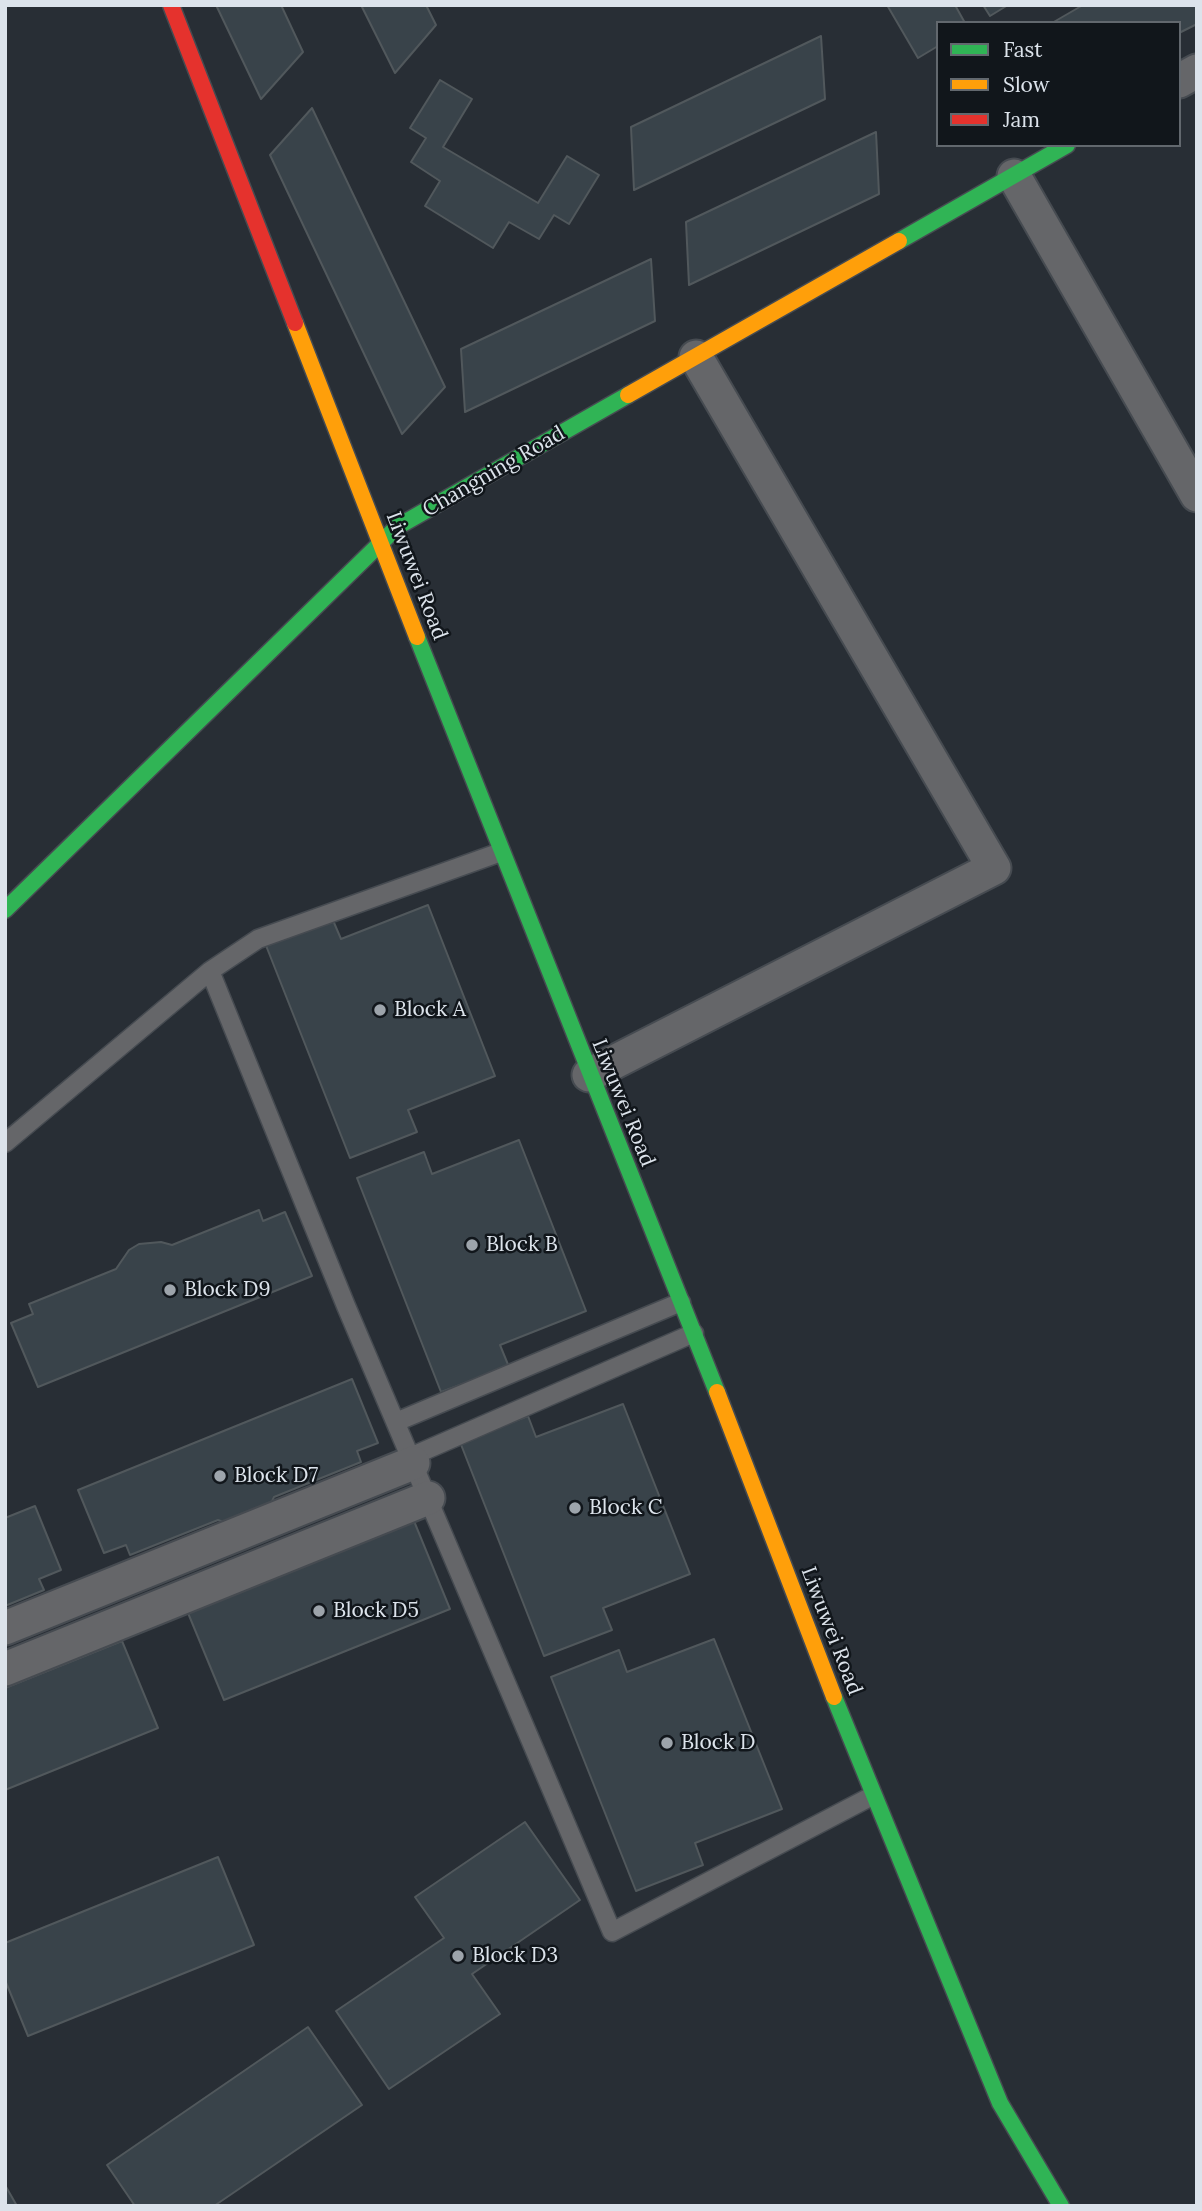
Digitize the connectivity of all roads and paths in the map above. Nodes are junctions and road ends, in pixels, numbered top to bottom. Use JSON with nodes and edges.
{"nodes":[{"id":1,"x":172,"y":5,"type":"edge"},
{"id":2,"x":1197,"y":71,"type":"edge"},
{"id":3,"x":1181,"y":80,"type":"edge"},
{"id":4,"x":1064,"y":147,"type":"edge"},
{"id":5,"x":1014,"y":176,"type":"junction"},
{"id":6,"x":696,"y":357,"type":"junction"},
{"id":7,"x":1197,"y":495,"type":"edge"},
{"id":8,"x":381,"y":543,"type":"junction"},
{"id":9,"x":501,"y":852,"type":"junction"},
{"id":10,"x":5,"y":910,"type":"edge"},
{"id":11,"x":210,"y":971,"type":"junction"},
{"id":12,"x":589,"y":1075,"type":"junction"},
{"id":13,"x":5,"y":1143,"type":"edge"},
{"id":14,"x":681,"y":1302,"type":"junction"},
{"id":15,"x":694,"y":1333,"type":"junction"},
{"id":16,"x":396,"y":1422,"type":"junction"},
{"id":17,"x":412,"y":1460,"type":"junction"},
{"id":18,"x":428,"y":1498,"type":"junction"},
{"id":19,"x":5,"y":1628,"type":"edge"},
{"id":20,"x":5,"y":1669,"type":"edge"},
{"id":21,"x":872,"y":1796,"type":"junction"},
{"id":22,"x":1061,"y":2206,"type":"edge"}],
"edges":[{"from":1,"to":8,"type":"street","name":"Liwuwei Road"},
{"from":2,"to":3,"type":"street"},
{"from":4,"to":5,"type":"street","name":"Changning Road"},
{"from":5,"to":6,"type":"street","name":"Changning Road"},
{"from":5,"to":7,"type":"street"},
{"from":6,"to":8,"type":"street","name":"Changning Road"},
{"from":6,"to":12,"type":"street"},
{"from":8,"to":9,"type":"street","name":"Liwuwei Road"},
{"from":8,"to":10,"type":"street","name":"Changning Road"},
{"from":9,"to":11,"type":"lane"},
{"from":9,"to":12,"type":"street","name":"Liwuwei Road"},
{"from":11,"to":13,"type":"lane"},
{"from":11,"to":16,"type":"lane"},
{"from":12,"to":14,"type":"street","name":"Liwuwei Road"},
{"from":14,"to":15,"type":"street","name":"Liwuwei Road"},
{"from":14,"to":16,"type":"lane"},
{"from":15,"to":17,"type":"lane"},
{"from":15,"to":21,"type":"street","name":"Liwuwei Road"},
{"from":16,"to":17,"type":"lane"},
{"from":17,"to":18,"type":"lane"},
{"from":17,"to":19,"type":"street"},
{"from":18,"to":20,"type":"street"},
{"from":18,"to":21,"type":"lane"},
{"from":21,"to":22,"type":"street","name":"Liwuwei Road"}]}
